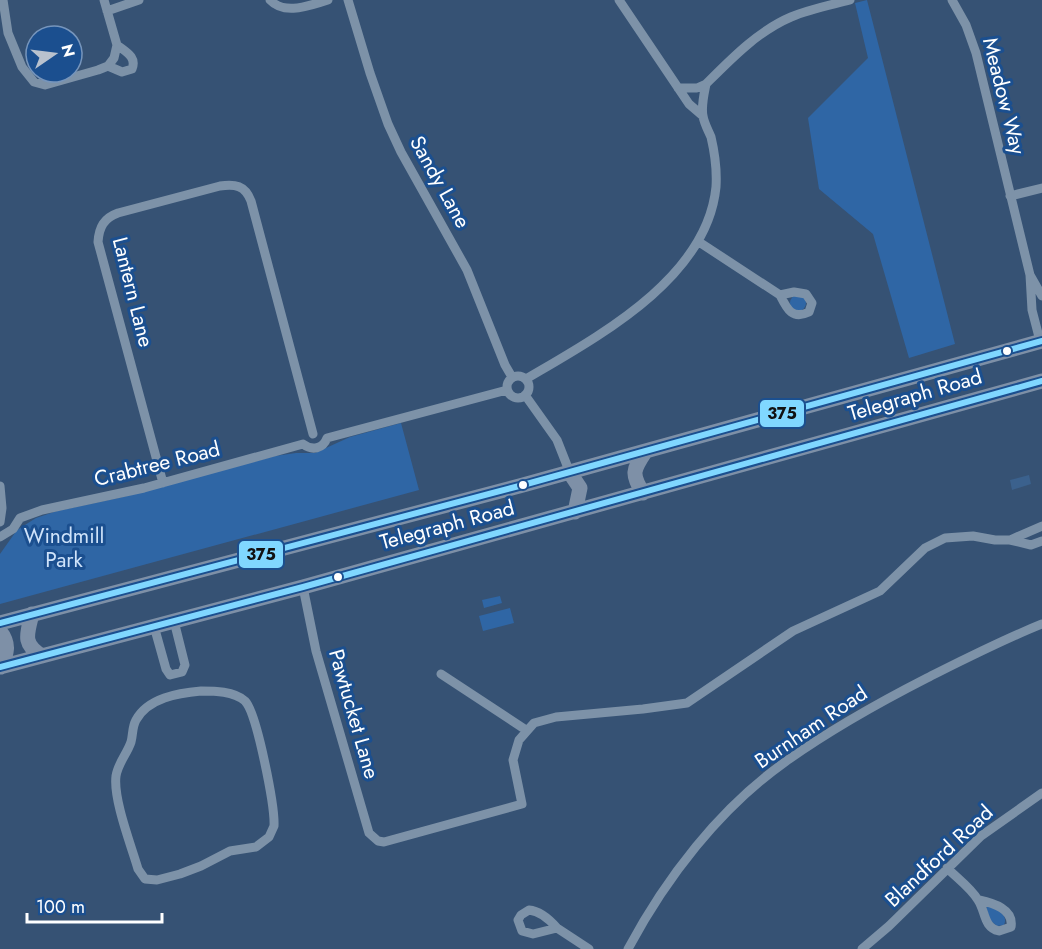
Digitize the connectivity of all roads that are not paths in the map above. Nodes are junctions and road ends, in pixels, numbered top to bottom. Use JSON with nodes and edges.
{"nodes":[{"id":1,"x":3,"y":0,"type":"edge"},
{"id":2,"x":139,"y":0,"type":"edge"},
{"id":3,"x":328,"y":0,"type":"edge"},
{"id":4,"x":348,"y":0,"type":"edge"},
{"id":5,"x":619,"y":0,"type":"edge"},
{"id":6,"x":850,"y":0,"type":"edge"},
{"id":7,"x":952,"y":0,"type":"edge"},
{"id":8,"x":272,"y":2,"type":"edge"},
{"id":9,"x":105,"y":4,"type":"edge"},
{"id":10,"x":6,"y":31,"type":"edge"},
{"id":11,"x":0,"y":44,"type":"edge"},
{"id":12,"x":117,"y":45,"type":"junction"},
{"id":13,"x":108,"y":66,"type":"junction"},
{"id":14,"x":706,"y":84,"type":"junction"},
{"id":15,"x":678,"y":88,"type":"junction"},
{"id":16,"x":703,"y":116,"type":"junction"},
{"id":17,"x":1042,"y":188,"type":"edge"},
{"id":18,"x":1010,"y":196,"type":"junction"},
{"id":19,"x":699,"y":242,"type":"junction"},
{"id":20,"x":1030,"y":275,"type":"junction"},
{"id":21,"x":780,"y":295,"type":"dead end"},
{"id":22,"x":1042,"y":296,"type":"edge"},
{"id":23,"x":1041,"y":341,"type":"edge"},
{"id":24,"x":512,"y":377,"type":"junction"},
{"id":25,"x":526,"y":379,"type":"junction"},
{"id":26,"x":1042,"y":381,"type":"edge"},
{"id":27,"x":507,"y":390,"type":"junction"},
{"id":28,"x":525,"y":395,"type":"junction"},
{"id":29,"x":313,"y":434,"type":"junction"},
{"id":30,"x":327,"y":438,"type":"junction"},
{"id":31,"x":303,"y":444,"type":"junction"},
{"id":32,"x":645,"y":452,"type":"junction"},
{"id":33,"x":570,"y":473,"type":"junction"},
{"id":34,"x":163,"y":483,"type":"junction"},
{"id":35,"x":0,"y":486,"type":"edge"},
{"id":36,"x":643,"y":493,"type":"junction"},
{"id":37,"x":2,"y":508,"type":"junction"},
{"id":38,"x":575,"y":512,"type":"junction"},
{"id":39,"x":20,"y":518,"type":"junction"},
{"id":40,"x":0,"y":522,"type":"edge"},
{"id":41,"x":1042,"y":526,"type":"edge"},
{"id":42,"x":0,"y":537,"type":"edge"},
{"id":43,"x":1011,"y":540,"type":"junction"},
{"id":44,"x":1042,"y":541,"type":"edge"},
{"id":45,"x":303,"y":586,"type":"junction"},
{"id":46,"x":32,"y":614,"type":"junction"},
{"id":47,"x":174,"y":621,"type":"junction"},
{"id":48,"x":0,"y":623,"type":"edge"},
{"id":49,"x":1042,"y":624,"type":"edge"},
{"id":50,"x":154,"y":626,"type":"junction"},
{"id":51,"x":0,"y":631,"type":"edge"},
{"id":52,"x":42,"y":656,"type":"junction"},
{"id":53,"x":1,"y":667,"type":"edge"},
{"id":54,"x":178,"y":674,"type":"junction"},
{"id":55,"x":441,"y":674,"type":"dead end"},
{"id":56,"x":182,"y":693,"type":"junction"},
{"id":57,"x":526,"y":730,"type":"junction"},
{"id":58,"x":1042,"y":793,"type":"edge"},
{"id":59,"x":948,"y":868,"type":"junction"},
{"id":60,"x":979,"y":900,"type":"dead end"},
{"id":61,"x":557,"y":928,"type":"dead end"},
{"id":62,"x":589,"y":949,"type":"edge"},
{"id":63,"x":628,"y":949,"type":"edge"},
{"id":64,"x":862,"y":949,"type":"edge"}],
"edges":[{"from":1,"to":10,"type":"street"},
{"from":2,"to":9,"type":"street"},
{"from":3,"to":8,"type":"street"},
{"from":4,"to":24,"type":"street","name":"Sandy Lane"},
{"from":5,"to":15,"type":"street"},
{"from":6,"to":14,"type":"street"},
{"from":7,"to":18,"type":"street","name":"Meadow Way"},
{"from":9,"to":12,"type":"street"},
{"from":10,"to":11,"type":"street"},
{"from":10,"to":13,"type":"street"},
{"from":12,"to":13,"type":"street"},
{"from":12,"to":13,"type":"street"},
{"from":14,"to":15,"type":"street"},
{"from":14,"to":16,"type":"street"},
{"from":15,"to":16,"type":"street"},
{"from":16,"to":19,"type":"street"},
{"from":17,"to":18,"type":"street"},
{"from":18,"to":20,"type":"street","name":"Meadow Way"},
{"from":19,"to":21,"type":"street"},
{"from":19,"to":25,"type":"street"},
{"from":20,"to":22,"type":"street","name":"Meadow Way"},
{"from":20,"to":23,"type":"street","name":"Meadow Way"},
{"from":23,"to":32,"type":"highway","name":"Telegraph Road"},
{"from":24,"to":25,"type":"street"},
{"from":24,"to":27,"type":"street"},
{"from":25,"to":28,"type":"street"},
{"from":26,"to":36,"type":"highway","name":"Telegraph Road"},
{"from":27,"to":28,"type":"street"},
{"from":27,"to":30,"type":"street","name":"Crabtree Road"},
{"from":28,"to":33,"type":"street"},
{"from":29,"to":30,"type":"street"},
{"from":29,"to":31,"type":"street","name":"Crabtree Road"},
{"from":29,"to":34,"type":"street","name":"Lantern Lane"},
{"from":30,"to":31,"type":"street","name":"Crabtree Road"},
{"from":31,"to":34,"type":"street","name":"Crabtree Road"},
{"from":32,"to":33,"type":"highway","name":"Telegraph Road"},
{"from":32,"to":36,"type":"highway"},
{"from":33,"to":38,"type":"highway"},
{"from":33,"to":46,"type":"highway","name":"Telegraph Road"},
{"from":34,"to":39,"type":"street","name":"Crabtree Road"},
{"from":35,"to":37,"type":"street"},
{"from":36,"to":38,"type":"highway","name":"Telegraph Road"},
{"from":37,"to":39,"type":"street"},
{"from":37,"to":40,"type":"street"},
{"from":38,"to":45,"type":"highway","name":"Telegraph Road"},
{"from":39,"to":42,"type":"street","name":"Crabtree Road"},
{"from":41,"to":43,"type":"street"},
{"from":43,"to":44,"type":"street"},
{"from":43,"to":57,"type":"street"},
{"from":45,"to":47,"type":"highway","name":"Telegraph Road"},
{"from":45,"to":57,"type":"street","name":"Pawtucket Lane"},
{"from":46,"to":48,"type":"highway","name":"Telegraph Road"},
{"from":46,"to":52,"type":"highway"},
{"from":47,"to":50,"type":"highway","name":"Telegraph Road"},
{"from":47,"to":54,"type":"street"},
{"from":49,"to":63,"type":"street","name":"Burnham Road"},
{"from":50,"to":52,"type":"highway","name":"Telegraph Road"},
{"from":50,"to":54,"type":"street"},
{"from":51,"to":53,"type":"highway"},
{"from":52,"to":53,"type":"highway","name":"Telegraph Road"},
{"from":54,"to":56,"type":"street"},
{"from":55,"to":57,"type":"street"},
{"from":56,"to":56,"type":"street"},
{"from":58,"to":59,"type":"street","name":"Blandford Road"},
{"from":59,"to":60,"type":"street"},
{"from":59,"to":64,"type":"street","name":"Blandford Road"},
{"from":61,"to":62,"type":"street"}]}
